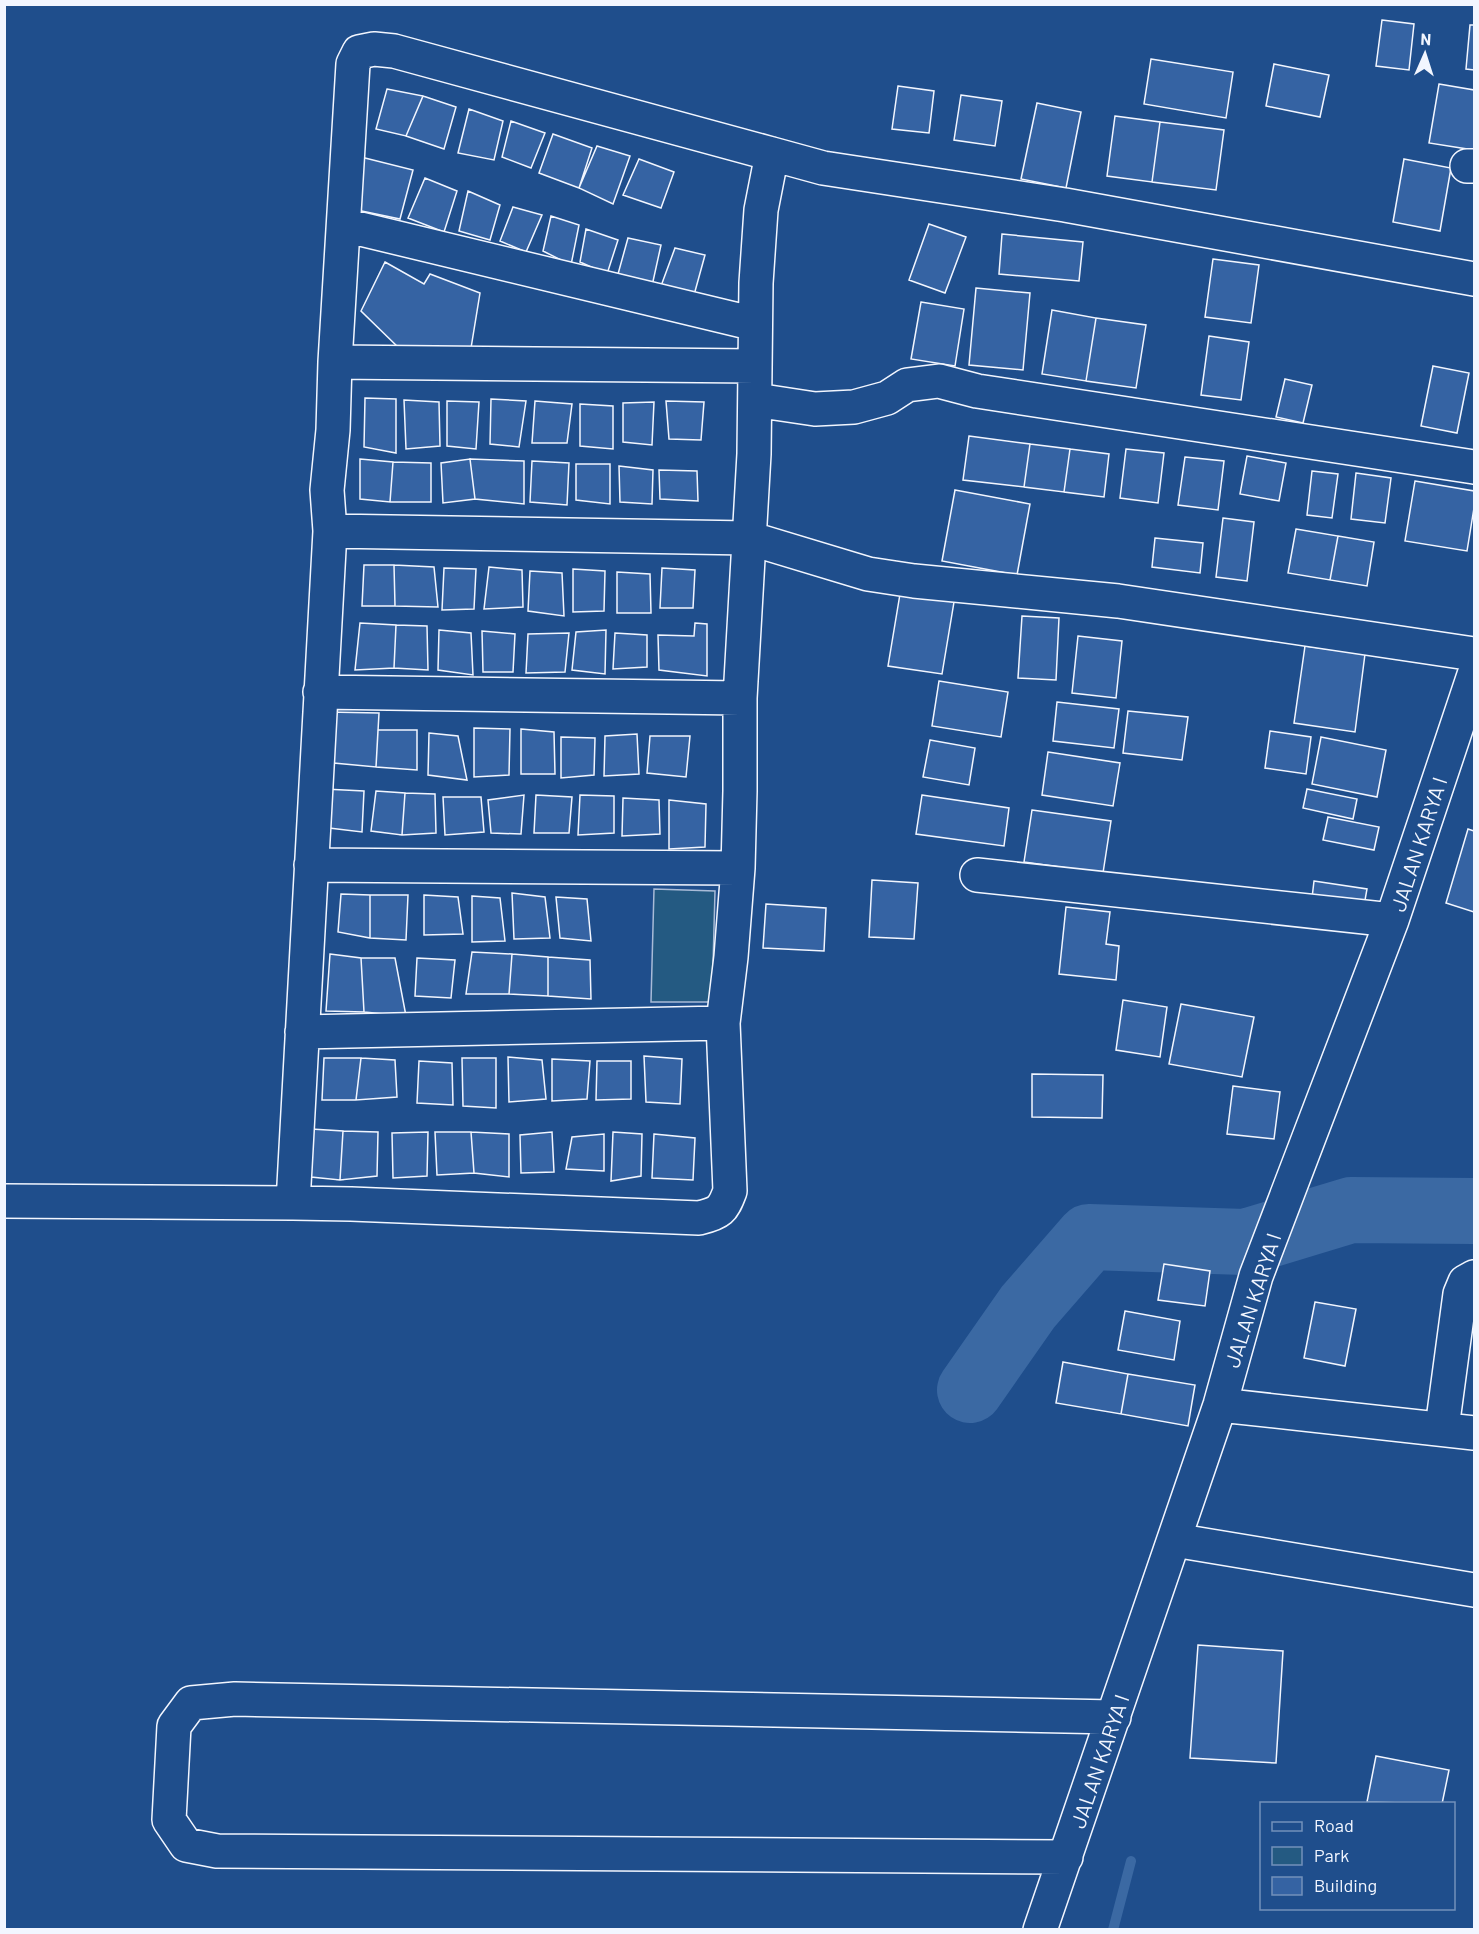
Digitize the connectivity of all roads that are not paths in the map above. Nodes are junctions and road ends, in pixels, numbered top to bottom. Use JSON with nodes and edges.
{"nodes":[{"id":1,"x":772,"y":154,"type":"junction"},
{"id":2,"x":344,"y":225,"type":"junction"},
{"id":3,"x":1474,"y":279,"type":"edge"},
{"id":4,"x":756,"y":324,"type":"junction"},
{"id":5,"x":334,"y":362,"type":"junction"},
{"id":6,"x":754,"y":366,"type":"junction"},
{"id":7,"x":754,"y":400,"type":"junction"},
{"id":8,"x":1474,"y":467,"type":"edge"},
{"id":9,"x":330,"y":531,"type":"junction"},
{"id":10,"x":748,"y":538,"type":"junction"},
{"id":11,"x":1474,"y":654,"type":"edge"},
{"id":12,"x":1474,"y":675,"type":"edge"},
{"id":13,"x":320,"y":692,"type":"junction"},
{"id":14,"x":740,"y":698,"type":"junction"},
{"id":15,"x":1468,"y":712,"type":"edge"},
{"id":16,"x":311,"y":865,"type":"junction"},
{"id":17,"x":738,"y":868,"type":"junction"},
{"id":18,"x":977,"y":875,"type":"dead end"},
{"id":19,"x":1392,"y":920,"type":"junction"},
{"id":20,"x":723,"y":1023,"type":"junction"},
{"id":21,"x":303,"y":1032,"type":"junction"},
{"id":22,"x":4,"y":1201,"type":"edge"},
{"id":23,"x":293,"y":1203,"type":"junction"},
{"id":24,"x":1474,"y":1276,"type":"edge"},
{"id":25,"x":1220,"y":1405,"type":"junction"},
{"id":26,"x":1442,"y":1428,"type":"junction"},
{"id":27,"x":1474,"y":1433,"type":"edge"},
{"id":28,"x":1174,"y":1540,"type":"junction"},
{"id":29,"x":1474,"y":1590,"type":"edge"},
{"id":30,"x":1114,"y":1717,"type":"junction"},
{"id":31,"x":1066,"y":1857,"type":"junction"},
{"id":32,"x":1040,"y":1929,"type":"edge"}],
"edges":[{"from":1,"to":2,"type":"street"},
{"from":1,"to":3,"type":"street"},
{"from":1,"to":4,"type":"street"},
{"from":2,"to":4,"type":"street"},
{"from":2,"to":5,"type":"street"},
{"from":4,"to":6,"type":"street"},
{"from":5,"to":6,"type":"street"},
{"from":5,"to":9,"type":"street"},
{"from":6,"to":7,"type":"street"},
{"from":7,"to":8,"type":"street"},
{"from":7,"to":10,"type":"street"},
{"from":9,"to":10,"type":"street"},
{"from":9,"to":13,"type":"street"},
{"from":10,"to":11,"type":"street"},
{"from":10,"to":14,"type":"street"},
{"from":12,"to":15,"type":"street","name":"JALAN KARYA I"},
{"from":13,"to":14,"type":"street"},
{"from":13,"to":16,"type":"street"},
{"from":14,"to":17,"type":"street"},
{"from":15,"to":19,"type":"street","name":"JALAN KARYA I"},
{"from":16,"to":17,"type":"street"},
{"from":16,"to":21,"type":"street"},
{"from":17,"to":20,"type":"street"},
{"from":18,"to":19,"type":"street"},
{"from":19,"to":25,"type":"street","name":"JALAN KARYA I"},
{"from":20,"to":21,"type":"street"},
{"from":20,"to":23,"type":"street"},
{"from":21,"to":23,"type":"street"},
{"from":22,"to":23,"type":"street"},
{"from":24,"to":26,"type":"street"},
{"from":25,"to":26,"type":"street"},
{"from":25,"to":28,"type":"street","name":"JALAN KARYA I"},
{"from":26,"to":27,"type":"street"},
{"from":28,"to":29,"type":"street"},
{"from":28,"to":30,"type":"street","name":"JALAN KARYA I"},
{"from":30,"to":31,"type":"street","name":"JALAN KARYA I"},
{"from":30,"to":31,"type":"street"},
{"from":31,"to":32,"type":"street","name":"JALAN KARYA I"}]}
